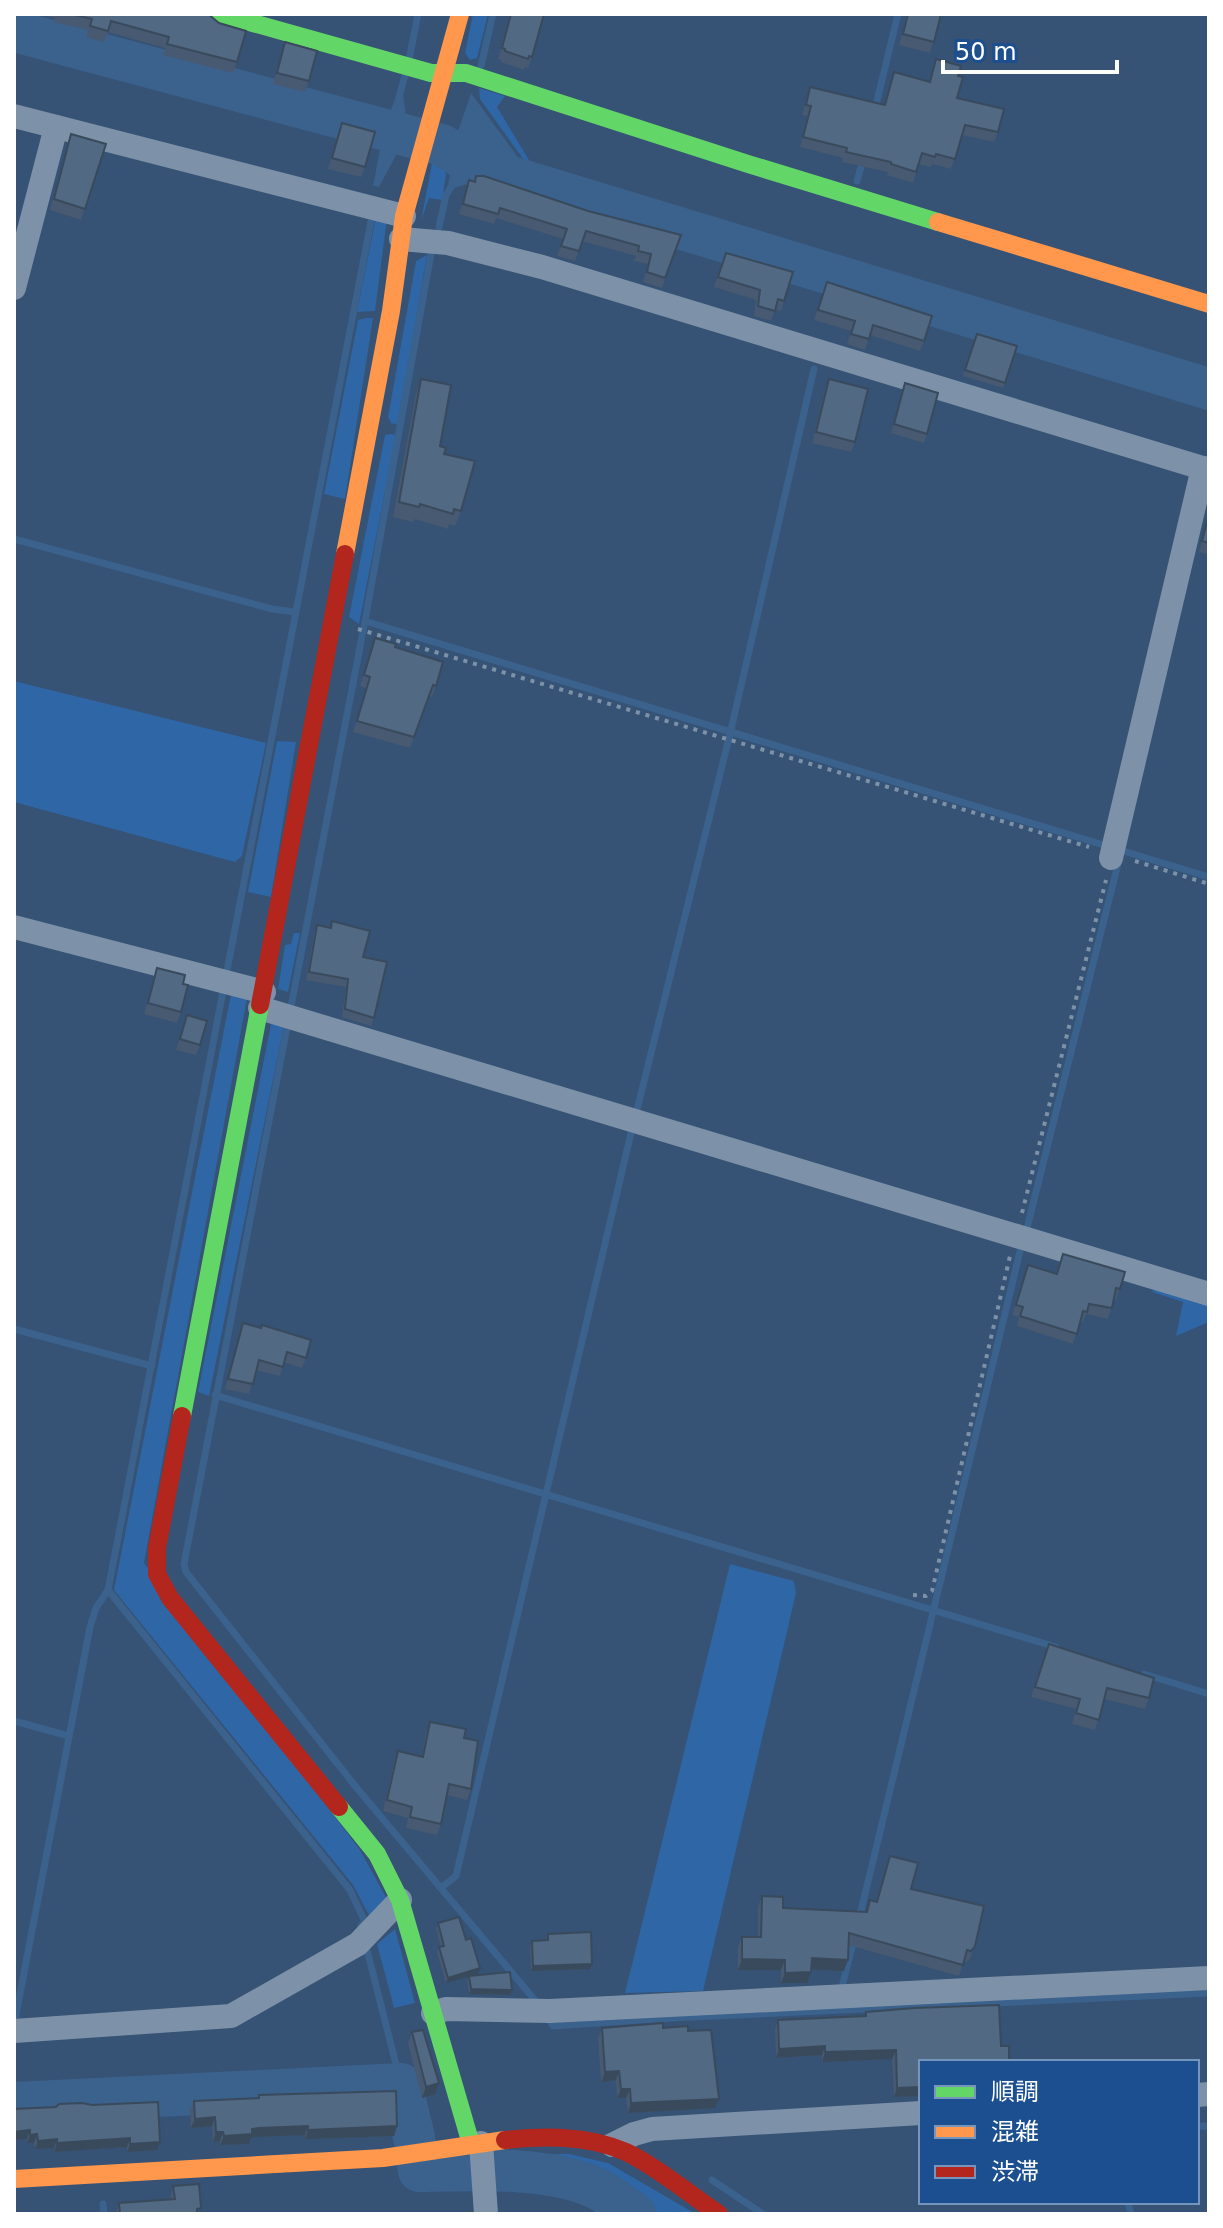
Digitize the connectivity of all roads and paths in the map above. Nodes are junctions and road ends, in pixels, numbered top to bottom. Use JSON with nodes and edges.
{"nodes":[{"id":1,"x":221,"y":14,"type":"edge"},
{"id":2,"x":460,"y":14,"type":"edge"},
{"id":3,"x":444,"y":73,"type":"junction"},
{"id":4,"x":14,"y":116,"type":"edge"},
{"id":5,"x":56,"y":127,"type":"junction"},
{"id":6,"x":403,"y":227,"type":"junction"},
{"id":7,"x":14,"y":288,"type":"edge"},
{"id":8,"x":1209,"y":304,"type":"edge"},
{"id":9,"x":1206,"y":469,"type":"edge"},
{"id":10,"x":369,"y":633,"type":"dead end"},
{"id":11,"x":1113,"y":852,"type":"junction"},
{"id":12,"x":1209,"y":884,"type":"edge"},
{"id":13,"x":14,"y":927,"type":"edge"},
{"id":14,"x":276,"y":1008,"type":"junction"},
{"id":15,"x":1018,"y":1228,"type":"junction"},
{"id":16,"x":1209,"y":1294,"type":"edge"},
{"id":17,"x":913,"y":1595,"type":"dead end"},
{"id":18,"x":400,"y":1900,"type":"junction"},
{"id":19,"x":1209,"y":1978,"type":"edge"},
{"id":20,"x":433,"y":2013,"type":"junction"},
{"id":21,"x":14,"y":2031,"type":"edge"},
{"id":22,"x":919,"y":2113,"type":"edge"},
{"id":23,"x":612,"y":2145,"type":"junction"},
{"id":24,"x":480,"y":2156,"type":"junction"},
{"id":25,"x":14,"y":2179,"type":"edge"},
{"id":26,"x":486,"y":2214,"type":"edge"},
{"id":27,"x":719,"y":2214,"type":"edge"}],
"edges":[{"from":1,"to":3,"type":"street"},
{"from":2,"to":3,"type":"street"},
{"from":3,"to":6,"type":"street"},
{"from":3,"to":8,"type":"street"},
{"from":4,"to":5,"type":"street"},
{"from":5,"to":6,"type":"street"},
{"from":5,"to":7,"type":"street"},
{"from":6,"to":9,"type":"street"},
{"from":6,"to":14,"type":"street"},
{"from":9,"to":11,"type":"street"},
{"from":10,"to":11,"type":"path"},
{"from":11,"to":12,"type":"path"},
{"from":11,"to":15,"type":"path"},
{"from":13,"to":14,"type":"street"},
{"from":14,"to":15,"type":"street"},
{"from":14,"to":18,"type":"street"},
{"from":15,"to":16,"type":"street"},
{"from":15,"to":17,"type":"path"},
{"from":18,"to":20,"type":"street"},
{"from":18,"to":21,"type":"street"},
{"from":19,"to":20,"type":"street"},
{"from":20,"to":24,"type":"street"},
{"from":22,"to":23,"type":"street"},
{"from":23,"to":24,"type":"street"},
{"from":23,"to":27,"type":"street"},
{"from":24,"to":25,"type":"street"},
{"from":24,"to":26,"type":"street"}]}
